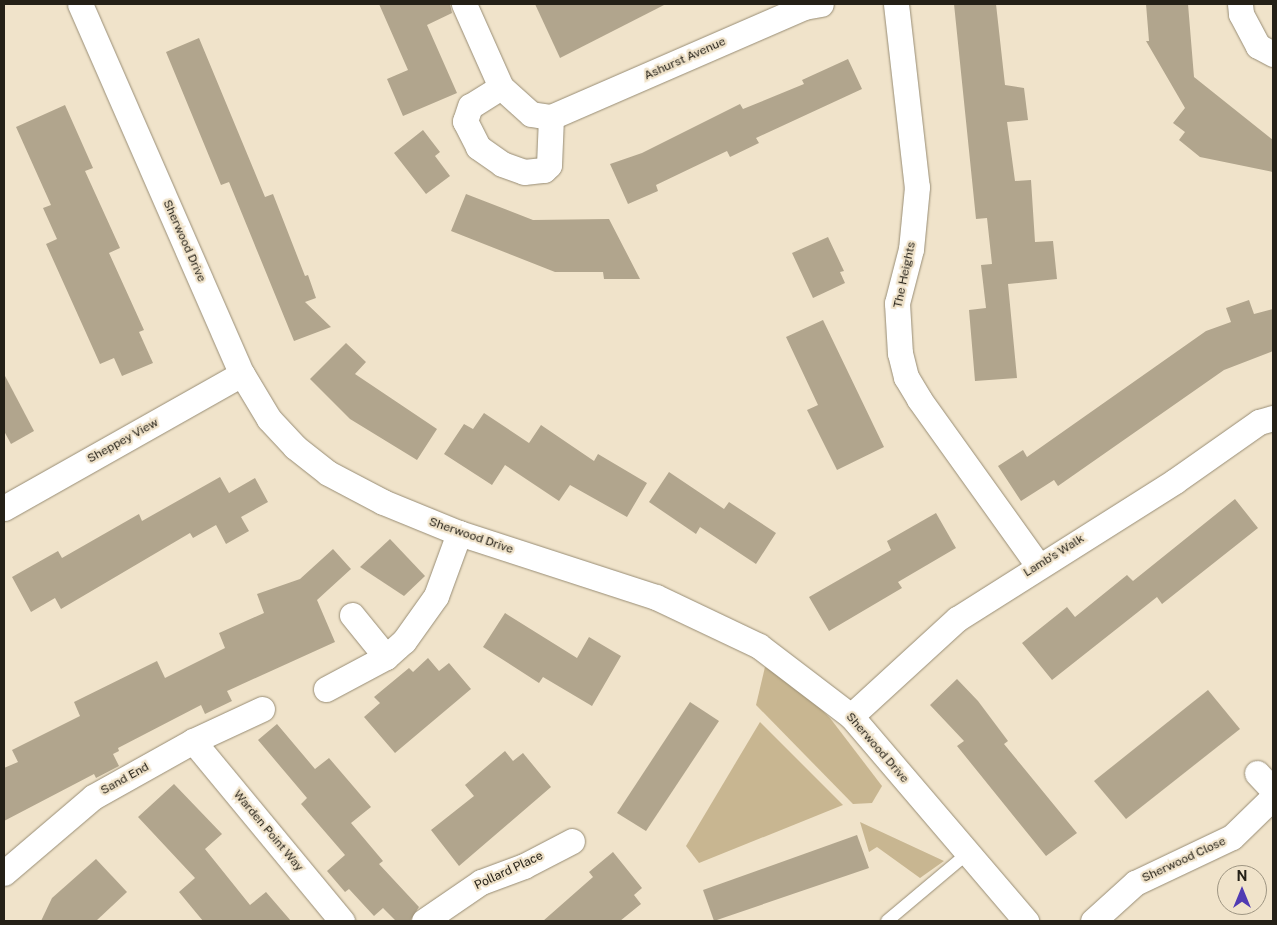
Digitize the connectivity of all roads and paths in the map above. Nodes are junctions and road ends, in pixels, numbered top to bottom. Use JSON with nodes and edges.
{"nodes":[{"id":1,"x":80,"y":4,"type":"edge"},
{"id":2,"x":464,"y":4,"type":"edge"},
{"id":3,"x":821,"y":4,"type":"edge"},
{"id":4,"x":896,"y":4,"type":"edge"},
{"id":5,"x":1240,"y":4,"type":"edge"},
{"id":6,"x":1273,"y":54,"type":"edge"},
{"id":7,"x":501,"y":87,"type":"junction"},
{"id":8,"x":551,"y":118,"type":"junction"},
{"id":9,"x":242,"y":374,"type":"junction"},
{"id":10,"x":1273,"y":418,"type":"edge"},
{"id":11,"x":4,"y":508,"type":"edge"},
{"id":12,"x":458,"y":534,"type":"junction"},
{"id":13,"x":1038,"y":565,"type":"junction"},
{"id":14,"x":352,"y":615,"type":"dead end"},
{"id":15,"x":386,"y":657,"type":"junction"},
{"id":16,"x":326,"y":689,"type":"dead end"},
{"id":17,"x":262,"y":710,"type":"dead end"},
{"id":18,"x":851,"y":716,"type":"junction"},
{"id":19,"x":193,"y":741,"type":"junction"},
{"id":20,"x":1273,"y":797,"type":"edge"},
{"id":21,"x":572,"y":841,"type":"dead end"},
{"id":22,"x":968,"y":853,"type":"junction"},
{"id":23,"x":4,"y":873,"type":"edge"},
{"id":24,"x":342,"y":921,"type":"edge"},
{"id":25,"x":424,"y":921,"type":"edge"},
{"id":26,"x":887,"y":921,"type":"edge"},
{"id":27,"x":1026,"y":921,"type":"edge"},
{"id":28,"x":1093,"y":921,"type":"edge"}],
"edges":[{"from":1,"to":9,"type":"street","name":"Sherwood Drive"},
{"from":2,"to":7,"type":"street"},
{"from":3,"to":8,"type":"street","name":"Ashurst Avenue"},
{"from":4,"to":13,"type":"street","name":"The Heights"},
{"from":5,"to":6,"type":"street"},
{"from":7,"to":8,"type":"street"},
{"from":7,"to":8,"type":"street"},
{"from":9,"to":11,"type":"street","name":"Sheppey View"},
{"from":9,"to":12,"type":"street","name":"Sherwood Drive"},
{"from":10,"to":13,"type":"street","name":"Lamb's Walk"},
{"from":12,"to":15,"type":"street"},
{"from":12,"to":18,"type":"street","name":"Sherwood Drive"},
{"from":13,"to":18,"type":"street","name":"Lamb's Walk"},
{"from":14,"to":15,"type":"street"},
{"from":15,"to":16,"type":"street"},
{"from":17,"to":19,"type":"street","name":"Sand End"},
{"from":18,"to":22,"type":"street","name":"Sherwood Drive"},
{"from":19,"to":23,"type":"street","name":"Sand End"},
{"from":19,"to":24,"type":"street","name":"Warden Point Way"},
{"from":20,"to":28,"type":"street","name":"Sherwood Close"},
{"from":21,"to":25,"type":"street","name":"Pollard Place"},
{"from":22,"to":26,"type":"lane"},
{"from":22,"to":27,"type":"street","name":"Sherwood Drive"}]}
